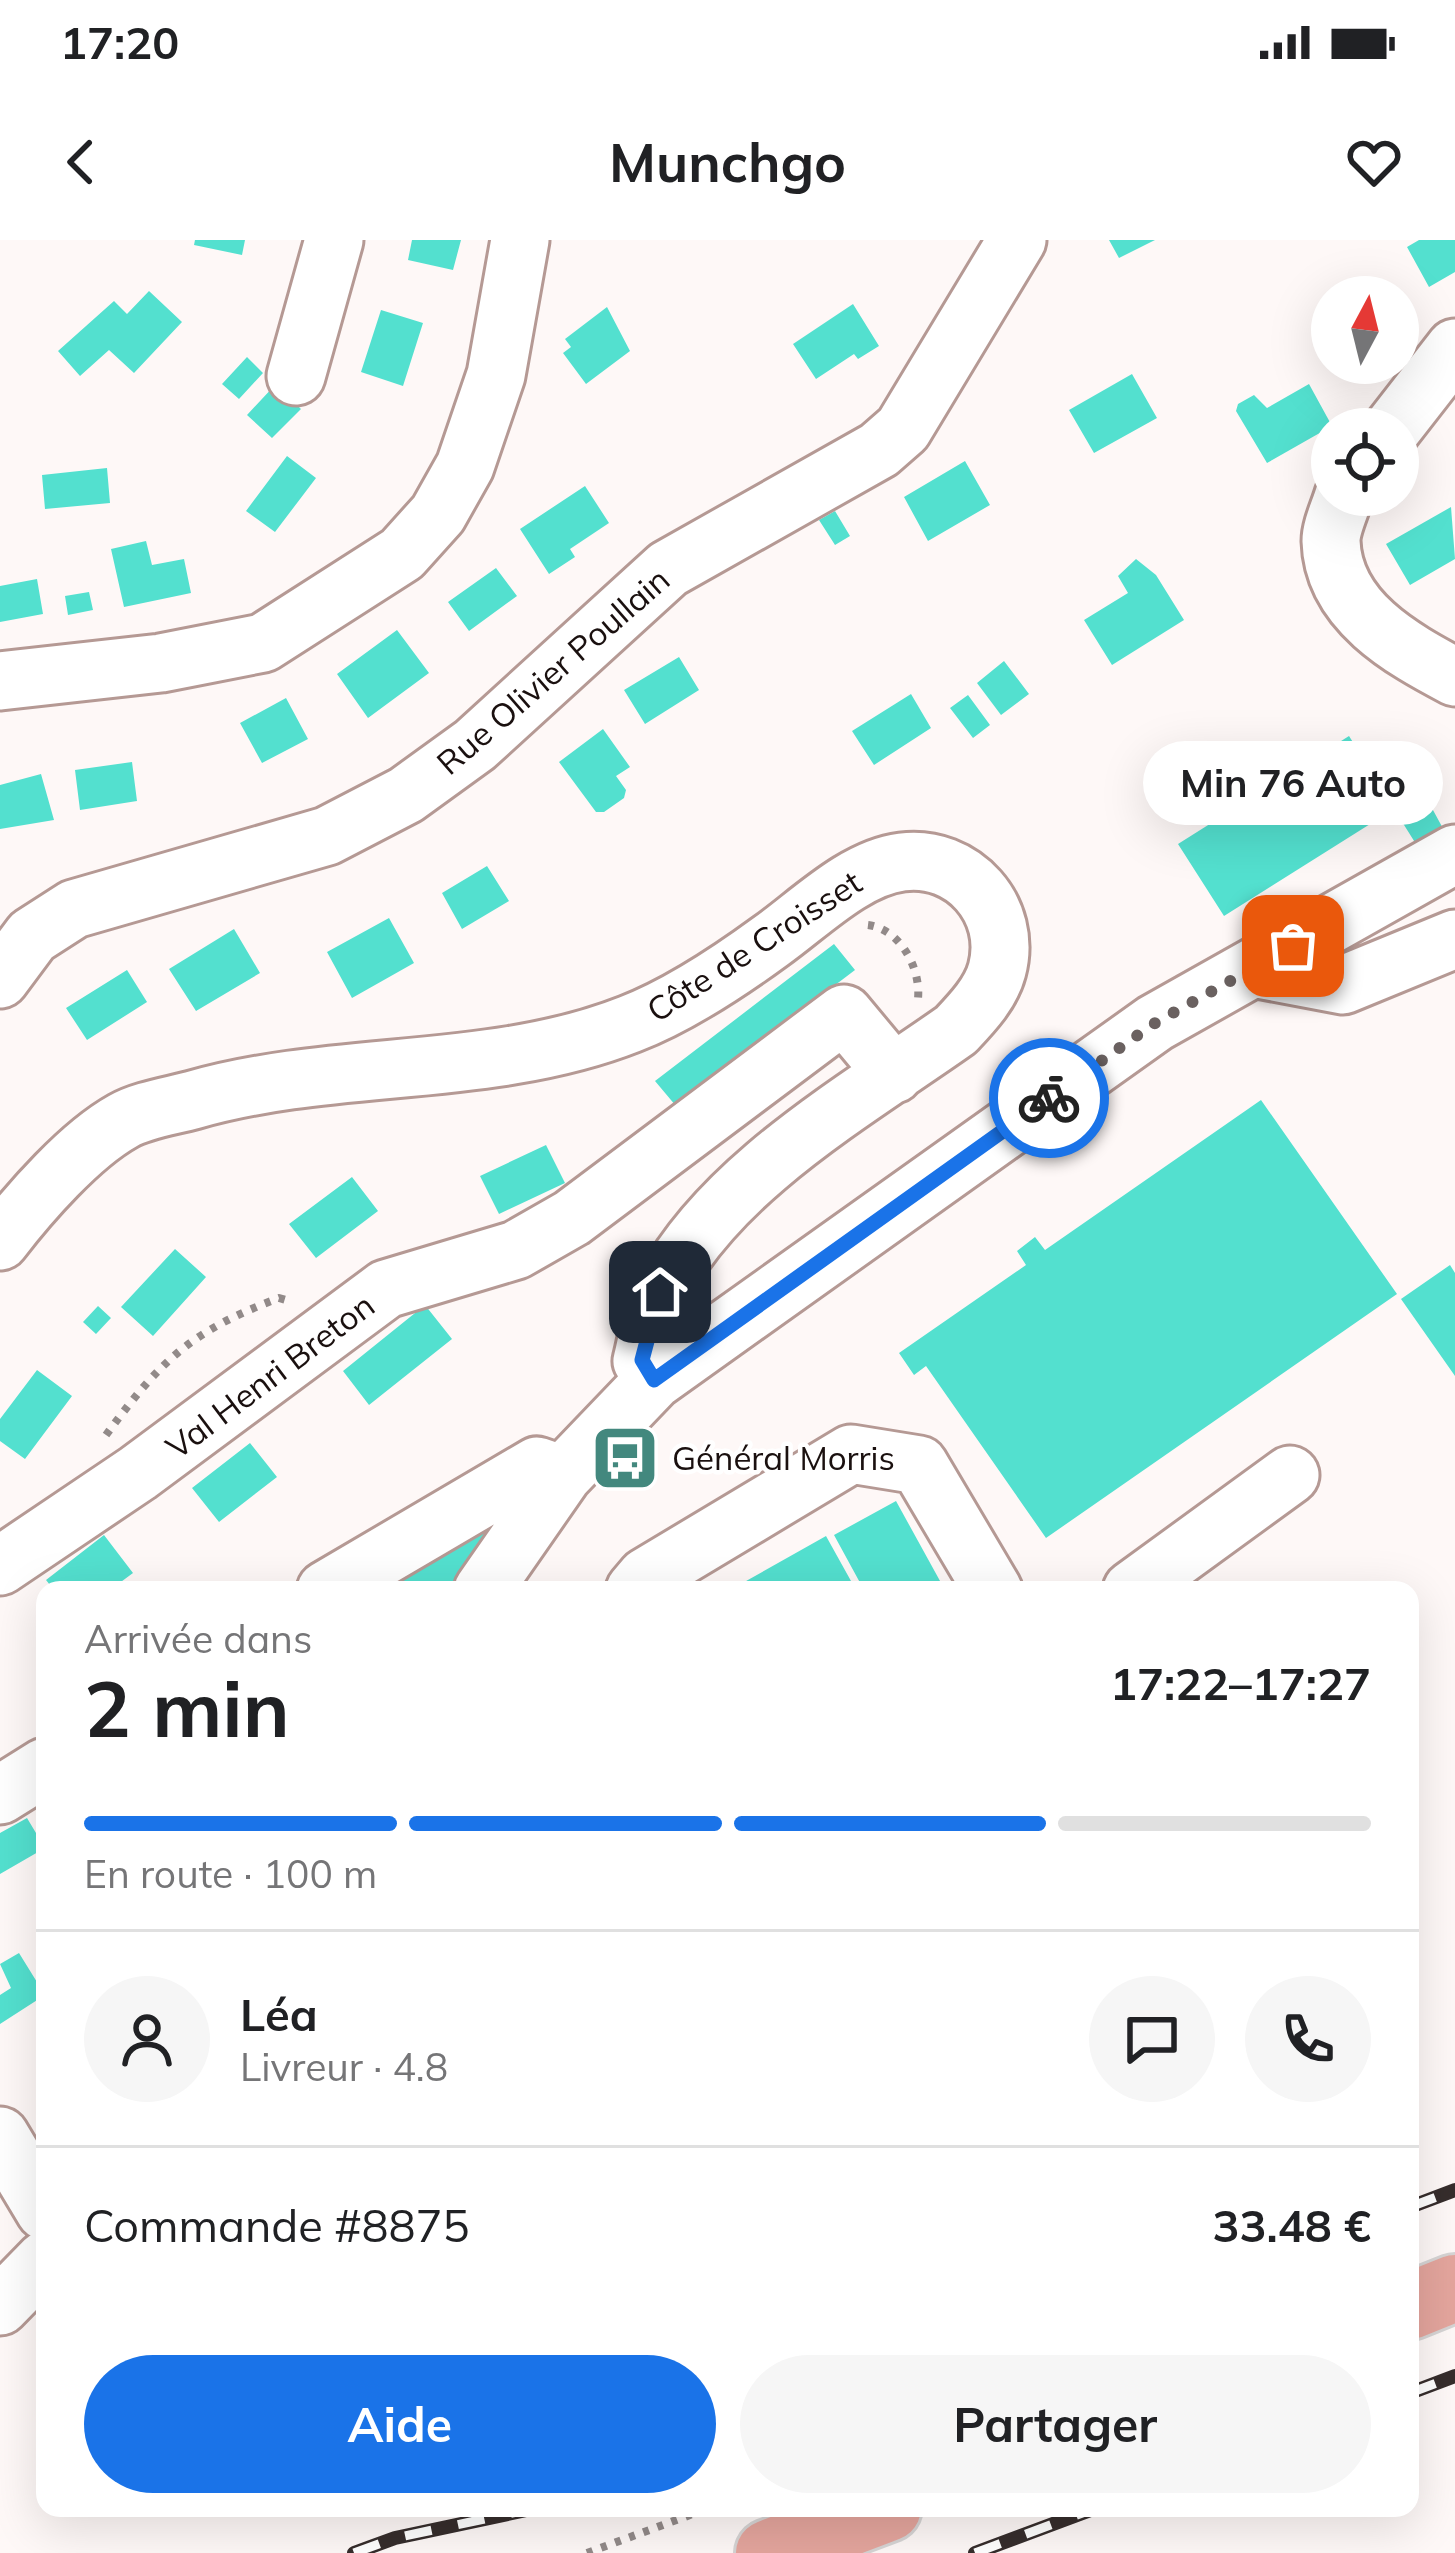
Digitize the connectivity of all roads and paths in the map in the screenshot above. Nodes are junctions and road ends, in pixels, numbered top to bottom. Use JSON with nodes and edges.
{"nodes":[{"id":1,"x":334,"y":240,"type":"edge"},
{"id":2,"x":520,"y":240,"type":"edge"},
{"id":3,"x":1016,"y":240,"type":"edge"},
{"id":4,"x":1455,"y":348,"type":"edge"},
{"id":5,"x":296,"y":376,"type":"dead end"},
{"id":6,"x":1408,"y":408,"type":"edge"},
{"id":7,"x":1338,"y":516,"type":"edge"},
{"id":8,"x":1449,"y":665,"type":"edge"},
{"id":9,"x":0,"y":682,"type":"edge"},
{"id":10,"x":1455,"y":854,"type":"edge"},
{"id":11,"x":855,"y":924,"type":"dead end"},
{"id":12,"x":1455,"y":939,"type":"edge"},
{"id":13,"x":1253,"y":968,"type":"junction"},
{"id":14,"x":0,"y":979,"type":"edge"},
{"id":15,"x":894,"y":1074,"type":"junction"},
{"id":16,"x":0,"y":1241,"type":"edge"},
{"id":17,"x":348,"y":1317,"type":"junction"},
{"id":18,"x":654,"y":1380,"type":"junction"},
{"id":19,"x":98,"y":1446,"type":"dead end"},
{"id":20,"x":563,"y":1475,"type":"junction"},
{"id":21,"x":1289,"y":1475,"type":"dead end"},
{"id":22,"x":0,"y":1566,"type":"edge"},
{"id":23,"x":341,"y":1581,"type":"edge"},
{"id":24,"x":489,"y":1581,"type":"edge"},
{"id":25,"x":643,"y":1581,"type":"edge"},
{"id":26,"x":988,"y":1581,"type":"edge"},
{"id":27,"x":1144,"y":1581,"type":"edge"},
{"id":28,"x":36,"y":1773,"type":"edge"},
{"id":29,"x":0,"y":1795,"type":"edge"},
{"id":30,"x":0,"y":2136,"type":"edge"},
{"id":31,"x":36,"y":2196,"type":"edge"},
{"id":32,"x":36,"y":2269,"type":"edge"},
{"id":33,"x":1455,"y":2288,"type":"edge"},
{"id":34,"x":1419,"y":2302,"type":"edge"},
{"id":35,"x":0,"y":2306,"type":"edge"},
{"id":36,"x":685,"y":2517,"type":"edge"},
{"id":37,"x":864,"y":2517,"type":"edge"},
{"id":38,"x":587,"y":2553,"type":"edge"},
{"id":39,"x":769,"y":2553,"type":"edge"}],
"edges":[{"from":1,"to":5,"type":"street"},
{"from":2,"to":9,"type":"street"},
{"from":3,"to":14,"type":"street","name":"Rue Olivier Poullain"},
{"from":4,"to":6,"type":"street"},
{"from":7,"to":8,"type":"street"},
{"from":10,"to":13,"type":"street"},
{"from":11,"to":15,"type":"path"},
{"from":12,"to":13,"type":"street"},
{"from":13,"to":18,"type":"street"},
{"from":15,"to":16,"type":"street","name":"Côte de Croisset"},
{"from":15,"to":17,"type":"street","name":"Val Henri Breton"},
{"from":15,"to":18,"type":"street","name":"Côte de Croisset"},
{"from":17,"to":19,"type":"path"},
{"from":17,"to":22,"type":"street","name":"Val Henri Breton"},
{"from":18,"to":20,"type":"street"},
{"from":20,"to":23,"type":"street"},
{"from":20,"to":24,"type":"street"},
{"from":21,"to":27,"type":"street"},
{"from":25,"to":26,"type":"street"},
{"from":28,"to":29,"type":"street"},
{"from":30,"to":31,"type":"street"},
{"from":32,"to":35,"type":"street"},
{"from":33,"to":34,"type":"main road"},
{"from":36,"to":38,"type":"path"},
{"from":37,"to":39,"type":"main road"}]}
